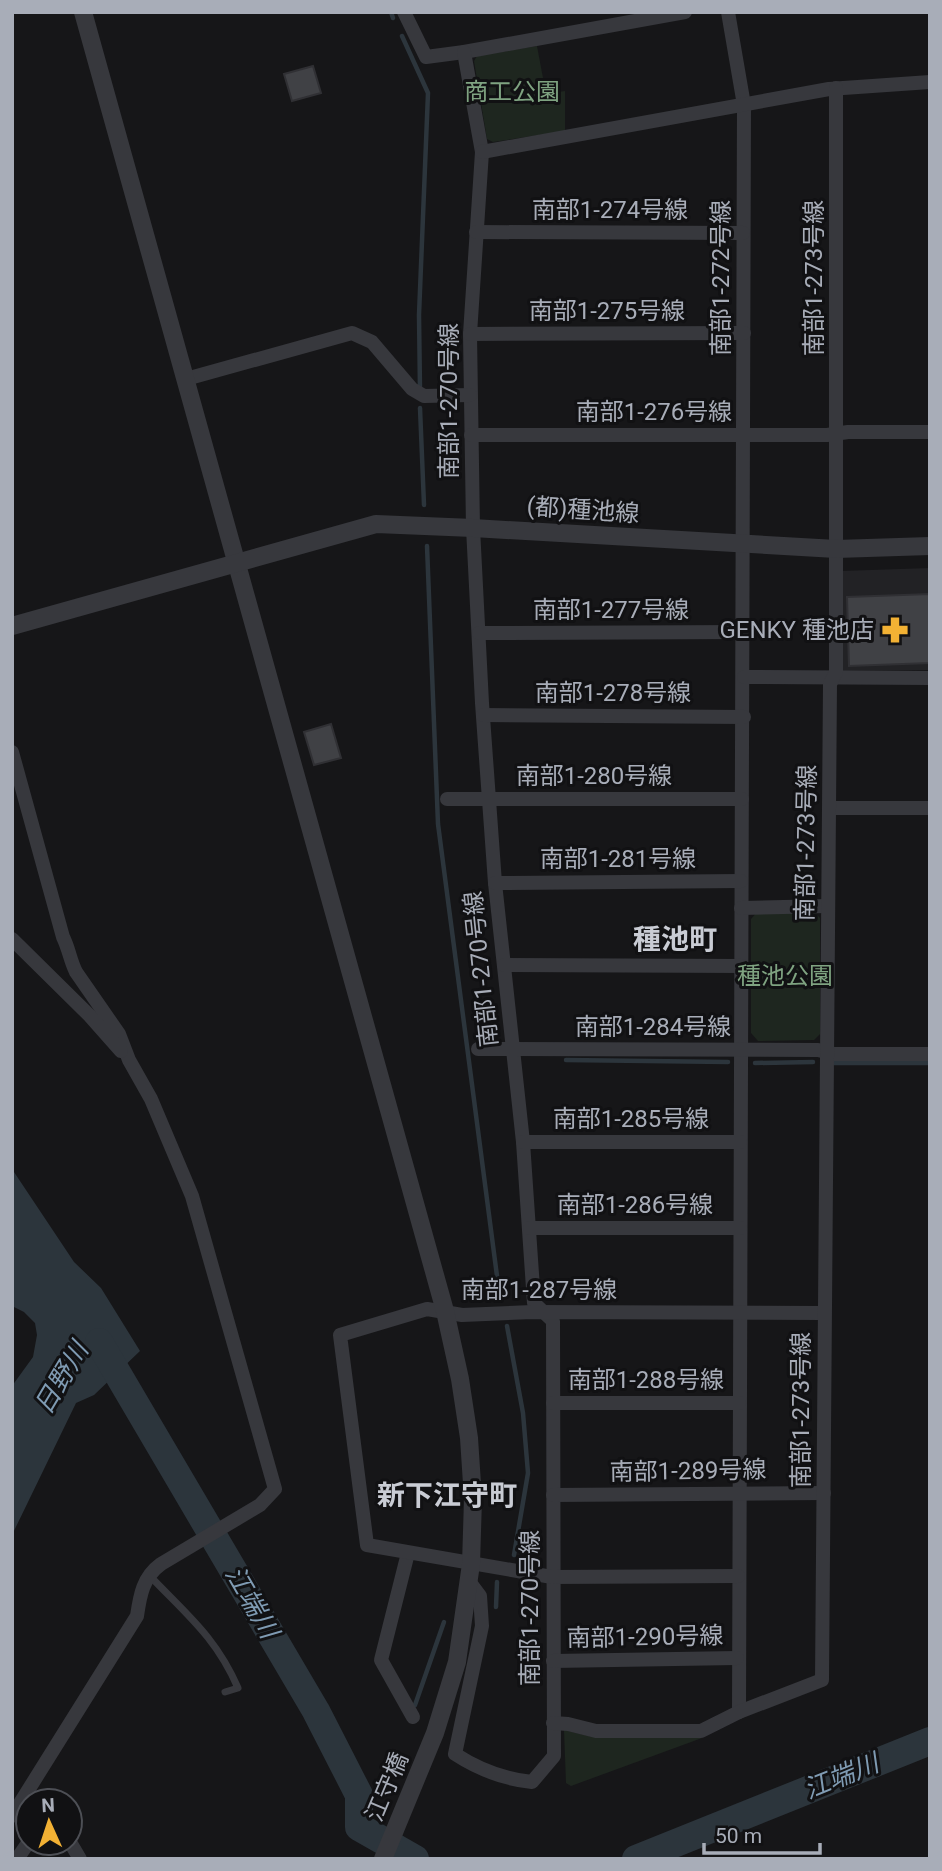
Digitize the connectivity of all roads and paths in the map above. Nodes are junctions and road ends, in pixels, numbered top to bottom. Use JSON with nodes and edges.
{"nodes":[{"id":1,"x":83,"y":12,"type":"edge"},
{"id":2,"x":404,"y":12,"type":"edge"},
{"id":3,"x":587,"y":12,"type":"edge"},
{"id":4,"x":685,"y":12,"type":"edge"},
{"id":5,"x":729,"y":12,"type":"edge"},
{"id":6,"x":657,"y":15,"type":"edge"},
{"id":7,"x":590,"y":29,"type":"junction"},
{"id":8,"x":464,"y":52,"type":"junction"},
{"id":9,"x":930,"y":82,"type":"edge"},
{"id":10,"x":836,"y":88,"type":"junction"},
{"id":11,"x":744,"y":105,"type":"junction"},
{"id":12,"x":482,"y":152,"type":"junction"},
{"id":13,"x":476,"y":233,"type":"junction"},
{"id":14,"x":743,"y":233,"type":"junction"},
{"id":15,"x":744,"y":333,"type":"junction"},
{"id":16,"x":470,"y":334,"type":"junction"},
{"id":17,"x":186,"y":379,"type":"junction"},
{"id":18,"x":470,"y":395,"type":"junction"},
{"id":19,"x":930,"y":432,"type":"edge"},
{"id":20,"x":836,"y":434,"type":"junction"},
{"id":21,"x":471,"y":435,"type":"junction"},
{"id":22,"x":744,"y":435,"type":"junction"},
{"id":23,"x":473,"y":527,"type":"junction"},
{"id":24,"x":743,"y":544,"type":"junction"},
{"id":25,"x":930,"y":547,"type":"edge"},
{"id":26,"x":836,"y":549,"type":"junction"},
{"id":27,"x":238,"y":562,"type":"junction"},
{"id":28,"x":12,"y":626,"type":"edge"},
{"id":29,"x":744,"y":632,"type":"junction"},
{"id":30,"x":479,"y":634,"type":"junction"},
{"id":31,"x":744,"y":677,"type":"junction"},
{"id":32,"x":830,"y":678,"type":"junction"},
{"id":33,"x":930,"y":678,"type":"edge"},
{"id":34,"x":483,"y":715,"type":"junction"},
{"id":35,"x":744,"y":717,"type":"junction"},
{"id":36,"x":12,"y":752,"type":"edge"},
{"id":37,"x":447,"y":799,"type":"dead end"},
{"id":38,"x":487,"y":799,"type":"junction"},
{"id":39,"x":742,"y":799,"type":"junction"},
{"id":40,"x":829,"y":808,"type":"junction"},
{"id":41,"x":930,"y":808,"type":"edge"},
{"id":42,"x":741,"y":881,"type":"junction"},
{"id":43,"x":495,"y":883,"type":"junction"},
{"id":44,"x":828,"y":906,"type":"junction"},
{"id":45,"x":741,"y":908,"type":"junction"},
{"id":46,"x":12,"y":939,"type":"edge"},
{"id":47,"x":504,"y":965,"type":"junction"},
{"id":48,"x":741,"y":966,"type":"junction"},
{"id":49,"x":478,"y":1049,"type":"dead end"},
{"id":50,"x":513,"y":1049,"type":"junction"},
{"id":51,"x":741,"y":1050,"type":"junction"},
{"id":52,"x":827,"y":1052,"type":"junction"},
{"id":53,"x":930,"y":1054,"type":"edge"},
{"id":54,"x":129,"y":1060,"type":"junction"},
{"id":55,"x":523,"y":1142,"type":"junction"},
{"id":56,"x":740,"y":1142,"type":"junction"},
{"id":57,"x":530,"y":1228,"type":"junction"},
{"id":58,"x":740,"y":1228,"type":"junction"},
{"id":59,"x":445,"y":1311,"type":"junction"},
{"id":60,"x":545,"y":1312,"type":"junction"},
{"id":61,"x":740,"y":1313,"type":"junction"},
{"id":62,"x":824,"y":1313,"type":"junction"},
{"id":63,"x":739,"y":1403,"type":"junction"},
{"id":64,"x":553,"y":1404,"type":"junction"},
{"id":65,"x":824,"y":1493,"type":"junction"},
{"id":66,"x":739,"y":1494,"type":"junction"},
{"id":67,"x":553,"y":1495,"type":"junction"},
{"id":68,"x":408,"y":1553,"type":"junction"},
{"id":69,"x":470,"y":1572,"type":"junction"},
{"id":70,"x":149,"y":1574,"type":"junction"},
{"id":71,"x":738,"y":1576,"type":"junction"},
{"id":72,"x":552,"y":1577,"type":"junction"},
{"id":73,"x":737,"y":1658,"type":"junction"},
{"id":74,"x":553,"y":1661,"type":"junction"},
{"id":75,"x":225,"y":1692,"type":"dead end"},
{"id":76,"x":739,"y":1712,"type":"junction"},
{"id":77,"x":413,"y":1717,"type":"dead end"},
{"id":78,"x":553,"y":1723,"type":"junction"},
{"id":79,"x":12,"y":1816,"type":"edge"},
{"id":80,"x":383,"y":1859,"type":"edge"}],
"edges":[{"from":1,"to":17,"type":"street","name":"江守橋"},
{"from":2,"to":8,"type":"street"},
{"from":3,"to":7,"type":"street"},
{"from":4,"to":6,"type":"street"},
{"from":5,"to":11,"type":"street","name":"南部1-272号線"},
{"from":6,"to":7,"type":"street"},
{"from":7,"to":8,"type":"street"},
{"from":8,"to":12,"type":"street","name":"南部1-270号線"},
{"from":9,"to":10,"type":"street"},
{"from":10,"to":11,"type":"street"},
{"from":10,"to":20,"type":"street","name":"南部1-273号線"},
{"from":11,"to":12,"type":"street"},
{"from":11,"to":14,"type":"street","name":"南部1-272号線"},
{"from":12,"to":13,"type":"street","name":"南部1-270号線"},
{"from":13,"to":14,"type":"street","name":"南部1-274号線"},
{"from":13,"to":16,"type":"street","name":"南部1-270号線"},
{"from":14,"to":15,"type":"street","name":"南部1-272号線"},
{"from":15,"to":16,"type":"street","name":"南部1-275号線"},
{"from":15,"to":22,"type":"street","name":"南部1-272号線"},
{"from":16,"to":18,"type":"street","name":"南部1-270号線"},
{"from":17,"to":18,"type":"street"},
{"from":17,"to":27,"type":"street","name":"江守橋"},
{"from":18,"to":21,"type":"street","name":"南部1-270号線"},
{"from":19,"to":20,"type":"street","name":"南部1-276号線"},
{"from":20,"to":22,"type":"street","name":"南部1-276号線"},
{"from":20,"to":26,"type":"street","name":"南部1-273号線"},
{"from":21,"to":22,"type":"street","name":"南部1-276号線"},
{"from":21,"to":23,"type":"street","name":"南部1-270号線"},
{"from":22,"to":24,"type":"street","name":"南部1-272号線"},
{"from":23,"to":24,"type":"street","name":"(都)種池線"},
{"from":23,"to":27,"type":"street","name":"(都)種池線"},
{"from":23,"to":30,"type":"street","name":"南部1-270号線"},
{"from":24,"to":26,"type":"street","name":"(都)種池線"},
{"from":24,"to":29,"type":"street","name":"南部1-272号線"},
{"from":25,"to":26,"type":"street","name":"(都)種池線"},
{"from":26,"to":32,"type":"street","name":"南部1-273号線"},
{"from":27,"to":28,"type":"street","name":"(都)種池線"},
{"from":27,"to":59,"type":"street","name":"江守橋"},
{"from":29,"to":30,"type":"street","name":"南部1-277号線"},
{"from":29,"to":31,"type":"street","name":"南部1-272号線"},
{"from":30,"to":34,"type":"street","name":"南部1-270号線"},
{"from":31,"to":32,"type":"street"},
{"from":31,"to":35,"type":"street","name":"南部1-272号線"},
{"from":32,"to":33,"type":"street"},
{"from":32,"to":40,"type":"street","name":"南部1-273号線"},
{"from":34,"to":35,"type":"street","name":"南部1-278号線"},
{"from":34,"to":38,"type":"street","name":"南部1-270号線"},
{"from":35,"to":39,"type":"street","name":"南部1-272号線"},
{"from":36,"to":54,"type":"street"},
{"from":37,"to":38,"type":"street","name":"南部1-280号線"},
{"from":38,"to":39,"type":"street","name":"南部1-280号線"},
{"from":38,"to":43,"type":"street","name":"南部1-270号線"},
{"from":39,"to":42,"type":"street","name":"南部1-272号線"},
{"from":40,"to":41,"type":"street"},
{"from":40,"to":44,"type":"street","name":"南部1-273号線"},
{"from":42,"to":43,"type":"street","name":"南部1-281号線"},
{"from":42,"to":45,"type":"street","name":"南部1-272号線"},
{"from":43,"to":47,"type":"street","name":"南部1-270号線"},
{"from":44,"to":45,"type":"street"},
{"from":44,"to":52,"type":"street","name":"南部1-273号線"},
{"from":45,"to":48,"type":"street","name":"南部1-272号線"},
{"from":46,"to":54,"type":"street"},
{"from":47,"to":48,"type":"street"},
{"from":47,"to":50,"type":"street","name":"南部1-270号線"},
{"from":48,"to":51,"type":"street","name":"南部1-272号線"},
{"from":49,"to":50,"type":"street","name":"南部1-284号線"},
{"from":50,"to":51,"type":"street","name":"南部1-284号線"},
{"from":50,"to":55,"type":"street","name":"南部1-270号線"},
{"from":51,"to":52,"type":"street","name":"南部1-284号線"},
{"from":51,"to":56,"type":"street","name":"南部1-272号線"},
{"from":52,"to":53,"type":"street","name":"南部1-284号線"},
{"from":52,"to":62,"type":"street","name":"南部1-273号線"},
{"from":54,"to":70,"type":"street"},
{"from":55,"to":56,"type":"street","name":"南部1-285号線"},
{"from":55,"to":57,"type":"street","name":"南部1-270号線"},
{"from":56,"to":58,"type":"street","name":"南部1-272号線"},
{"from":57,"to":58,"type":"street","name":"南部1-286号線"},
{"from":57,"to":60,"type":"street","name":"南部1-270号線"},
{"from":58,"to":61,"type":"street","name":"南部1-272号線"},
{"from":59,"to":60,"type":"street","name":"南部1-287号線"},
{"from":59,"to":68,"type":"street","name":"南部1-287号線"},
{"from":59,"to":69,"type":"street","name":"江守橋"},
{"from":60,"to":61,"type":"street","name":"南部1-287号線"},
{"from":60,"to":64,"type":"street","name":"南部1-270号線"},
{"from":61,"to":62,"type":"street","name":"南部1-287号線"},
{"from":61,"to":63,"type":"street","name":"南部1-272号線"},
{"from":62,"to":65,"type":"street","name":"南部1-273号線"},
{"from":63,"to":64,"type":"street","name":"南部1-288号線"},
{"from":63,"to":66,"type":"street","name":"南部1-272号線"},
{"from":64,"to":67,"type":"street","name":"南部1-270号線"},
{"from":65,"to":66,"type":"street","name":"南部1-289号線"},
{"from":65,"to":76,"type":"street","name":"南部1-273号線"},
{"from":66,"to":67,"type":"street","name":"南部1-289号線"},
{"from":66,"to":71,"type":"street","name":"南部1-272号線"},
{"from":67,"to":72,"type":"street","name":"南部1-270号線"},
{"from":68,"to":69,"type":"street","name":"南部1-287号線"},
{"from":68,"to":77,"type":"street"},
{"from":69,"to":72,"type":"street","name":"南部1-287号線"},
{"from":69,"to":78,"type":"street","name":"南部1-270号線"},
{"from":69,"to":80,"type":"street","name":"江守橋"},
{"from":70,"to":75,"type":"lane"},
{"from":70,"to":79,"type":"street"},
{"from":71,"to":72,"type":"street","name":"南部1-287号線"},
{"from":71,"to":73,"type":"street","name":"南部1-272号線"},
{"from":72,"to":74,"type":"street","name":"南部1-270号線"},
{"from":73,"to":74,"type":"street","name":"南部1-290号線"},
{"from":73,"to":76,"type":"street","name":"南部1-272号線"},
{"from":74,"to":78,"type":"street","name":"南部1-270号線"},
{"from":76,"to":78,"type":"street","name":"南部1-273号線"}]}
